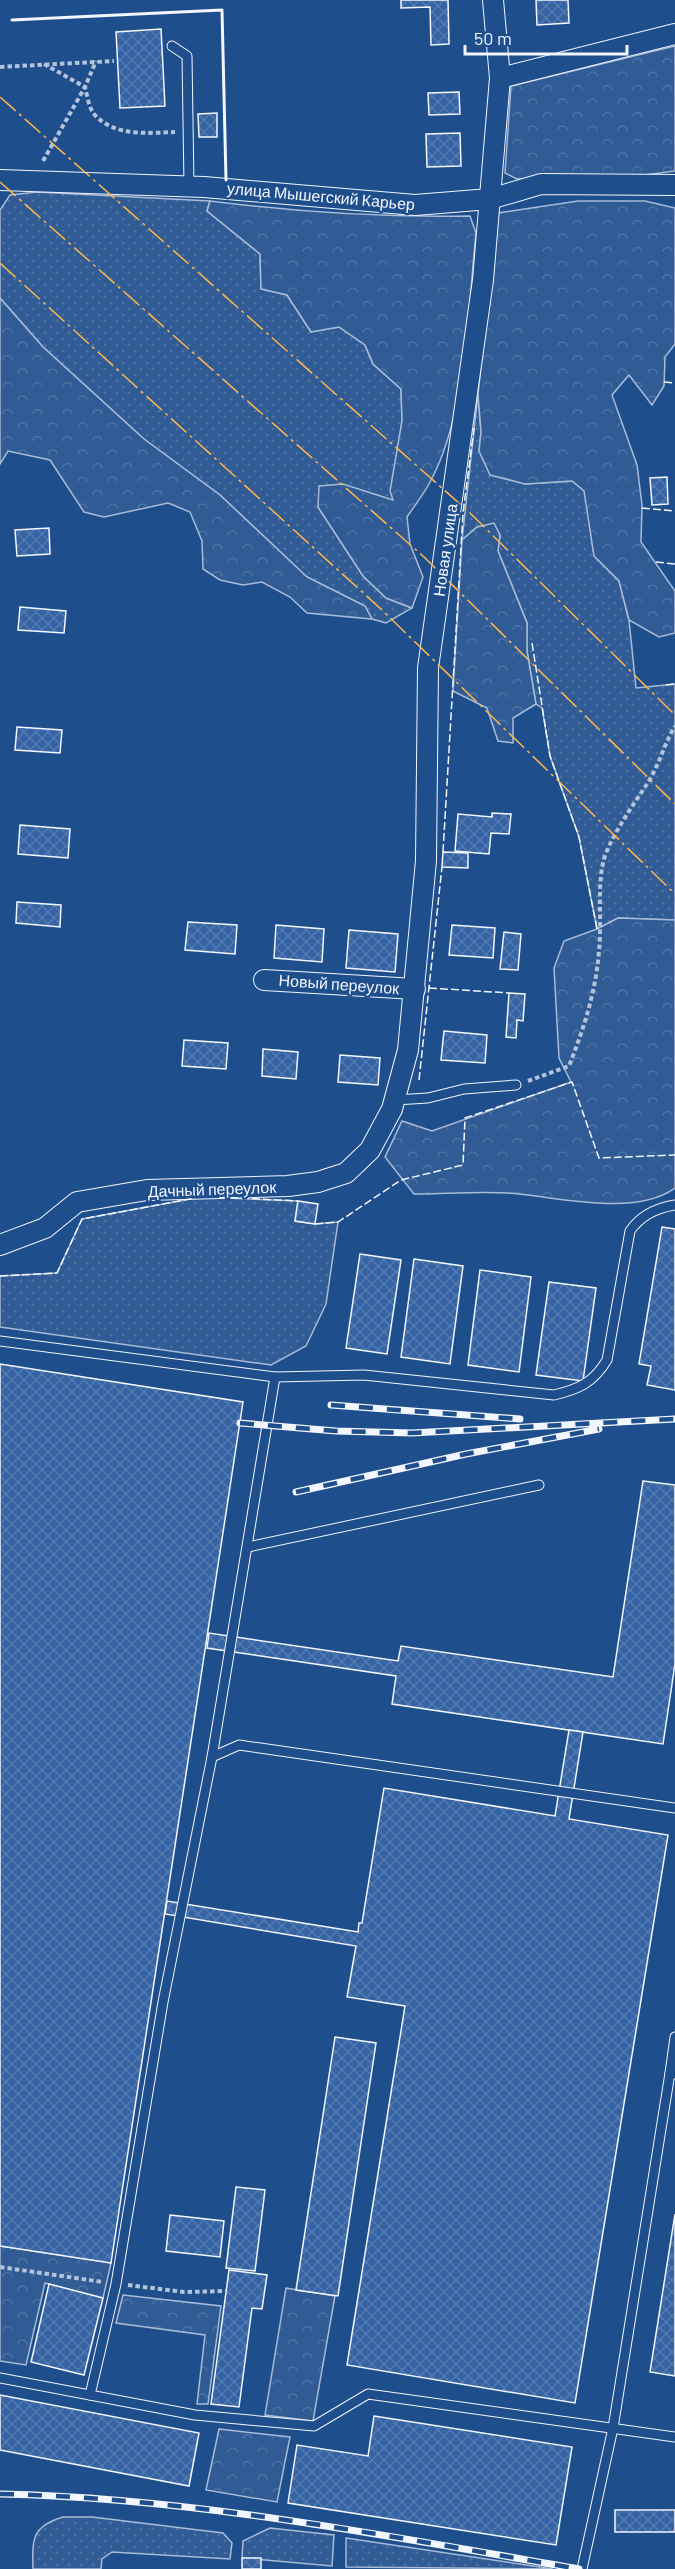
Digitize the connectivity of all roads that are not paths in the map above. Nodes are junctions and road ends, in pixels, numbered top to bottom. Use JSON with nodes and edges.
{"nodes":[{"id":1,"x":493,"y":0,"type":"edge"},
{"id":2,"x":675,"y":34,"type":"edge"},
{"id":3,"x":172,"y":46,"type":"dead end"},
{"id":4,"x":500,"y":78,"type":"junction"},
{"id":5,"x":0,"y":180,"type":"edge"},
{"id":6,"x":675,"y":185,"type":"edge"},
{"id":7,"x":189,"y":186,"type":"junction"},
{"id":8,"x":490,"y":199,"type":"junction"},
{"id":9,"x":264,"y":980,"type":"dead end"},
{"id":10,"x":415,"y":989,"type":"junction"},
{"id":11,"x":516,"y":1085,"type":"road end"},
{"id":12,"x":394,"y":1100,"type":"junction"},
{"id":13,"x":675,"y":1205,"type":"edge"},
{"id":14,"x":0,"y":1245,"type":"edge"},
{"id":15,"x":0,"y":1341,"type":"edge"},
{"id":16,"x":275,"y":1377,"type":"junction"},
{"id":17,"x":539,"y":1485,"type":"dead end"},
{"id":18,"x":248,"y":1547,"type":"junction"},
{"id":19,"x":212,"y":1757,"type":"junction"},
{"id":20,"x":675,"y":1808,"type":"edge"},
{"id":21,"x":675,"y":2037,"type":"edge"},
{"id":22,"x":672,"y":2074,"type":"edge"},
{"id":23,"x":0,"y":2378,"type":"edge"},
{"id":24,"x":90,"y":2395,"type":"junction"},
{"id":25,"x":613,"y":2428,"type":"junction"},
{"id":26,"x":675,"y":2437,"type":"edge"},
{"id":27,"x":582,"y":2569,"type":"edge"}],
"edges":[{"from":1,"to":4,"type":"street","name":"Новая улица"},
{"from":2,"to":4,"type":"street"},
{"from":3,"to":7,"type":"lane"},
{"from":4,"to":8,"type":"street","name":"Новая улица"},
{"from":5,"to":7,"type":"street","name":"улица Мышегский Карьер"},
{"from":6,"to":8,"type":"street","name":"улица Мышегский Карьер"},
{"from":7,"to":8,"type":"street","name":"улица Мышегский Карьер"},
{"from":8,"to":10,"type":"street","name":"Новая улица"},
{"from":9,"to":10,"type":"street","name":"Новый переулок"},
{"from":10,"to":12,"type":"street","name":"Новая улица"},
{"from":11,"to":12,"type":"lane"},
{"from":12,"to":14,"type":"street","name":"Дачный переулок"},
{"from":13,"to":16,"type":"lane"},
{"from":15,"to":16,"type":"lane"},
{"from":16,"to":18,"type":"lane"},
{"from":17,"to":18,"type":"lane"},
{"from":18,"to":19,"type":"lane"},
{"from":19,"to":20,"type":"lane"},
{"from":19,"to":24,"type":"lane"},
{"from":21,"to":22,"type":"lane"},
{"from":22,"to":25,"type":"lane"},
{"from":23,"to":24,"type":"lane"},
{"from":24,"to":25,"type":"lane"},
{"from":25,"to":26,"type":"lane"},
{"from":25,"to":27,"type":"lane"}]}
